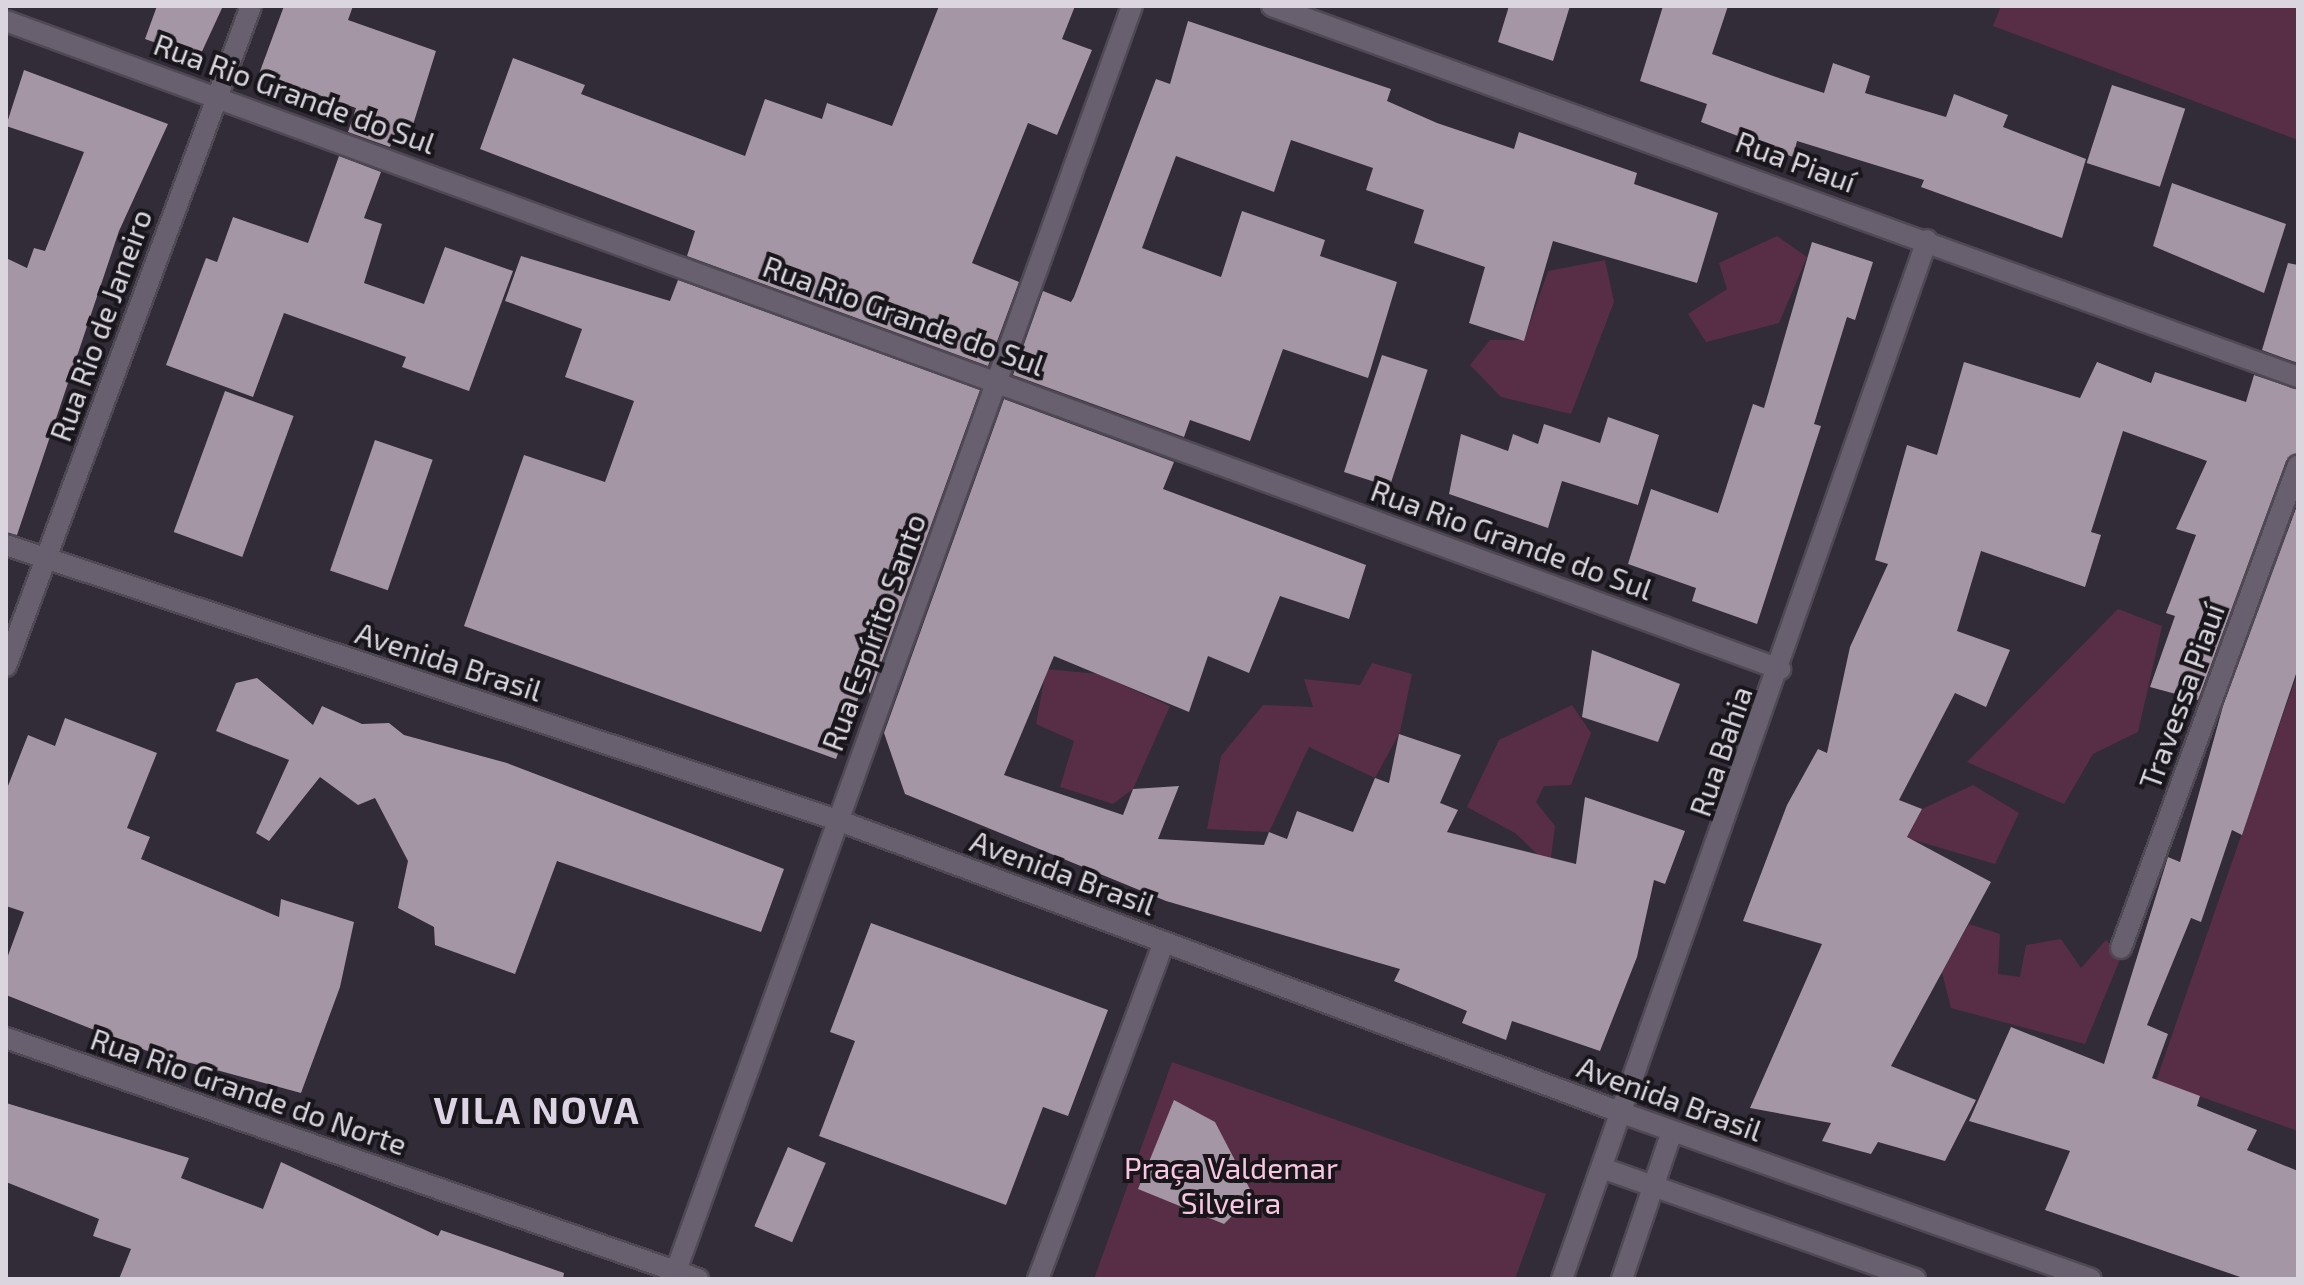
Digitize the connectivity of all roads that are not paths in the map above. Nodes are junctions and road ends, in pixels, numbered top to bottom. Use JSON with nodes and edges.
{"nodes":[{"id":1,"x":251,"y":6,"type":"edge"},
{"id":2,"x":1132,"y":6,"type":"edge"},
{"id":3,"x":1272,"y":6,"type":"edge"},
{"id":4,"x":6,"y":21,"type":"edge"},
{"id":5,"x":218,"y":96,"type":"junction"},
{"id":6,"x":1927,"y":240,"type":"junction"},
{"id":7,"x":2298,"y":377,"type":"edge"},
{"id":8,"x":995,"y":380,"type":"junction"},
{"id":9,"x":2298,"y":465,"type":"edge"},
{"id":10,"x":6,"y":545,"type":"edge"},
{"id":11,"x":45,"y":559,"type":"junction"},
{"id":12,"x":6,"y":666,"type":"edge"},
{"id":13,"x":1780,"y":669,"type":"junction"},
{"id":14,"x":837,"y":820,"type":"junction"},
{"id":15,"x":1164,"y":942,"type":"junction"},
{"id":16,"x":2121,"y":948,"type":"dead end"},
{"id":17,"x":6,"y":1038,"type":"edge"},
{"id":18,"x":1625,"y":1114,"type":"junction"},
{"id":19,"x":1672,"y":1131,"type":"junction"},
{"id":20,"x":1605,"y":1169,"type":"junction"},
{"id":21,"x":1653,"y":1186,"type":"junction"},
{"id":22,"x":674,"y":1275,"type":"edge"},
{"id":23,"x":698,"y":1279,"type":"edge"},
{"id":24,"x":1038,"y":1279,"type":"edge"},
{"id":25,"x":1562,"y":1279,"type":"edge"},
{"id":26,"x":1622,"y":1279,"type":"edge"},
{"id":27,"x":1915,"y":1279,"type":"edge"},
{"id":28,"x":2091,"y":1279,"type":"edge"}],
"edges":[{"from":1,"to":5,"type":"street","name":"Rua Rio de Janeiro"},
{"from":2,"to":8,"type":"street","name":"Rua Espírito Santo"},
{"from":3,"to":6,"type":"street","name":"Rua Piauí"},
{"from":4,"to":5,"type":"street","name":"Rua Rio Grande do Sul"},
{"from":5,"to":8,"type":"street","name":"Rua Rio Grande do Sul"},
{"from":5,"to":11,"type":"street","name":"Rua Rio de Janeiro"},
{"from":6,"to":7,"type":"street","name":"Rua Piauí"},
{"from":6,"to":13,"type":"street","name":"Rua Bahia"},
{"from":8,"to":13,"type":"street","name":"Rua Rio Grande do Sul"},
{"from":8,"to":14,"type":"street","name":"Rua Espírito Santo"},
{"from":9,"to":16,"type":"street","name":"Travessa Piauí"},
{"from":10,"to":11,"type":"street","name":"Avenida Brasil"},
{"from":11,"to":12,"type":"street","name":"Rua Rio de Janeiro"},
{"from":11,"to":14,"type":"street","name":"Avenida Brasil"},
{"from":13,"to":18,"type":"street","name":"Rua Bahia"},
{"from":14,"to":15,"type":"street","name":"Avenida Brasil"},
{"from":14,"to":22,"type":"street","name":"Rua Espírito Santo"},
{"from":15,"to":18,"type":"street","name":"Avenida Brasil"},
{"from":15,"to":24,"type":"street"},
{"from":17,"to":22,"type":"street","name":"Rua Rio Grande do Norte"},
{"from":18,"to":19,"type":"street","name":"Avenida Brasil"},
{"from":18,"to":20,"type":"street","name":"Rua Bahia"},
{"from":19,"to":21,"type":"street"},
{"from":19,"to":28,"type":"street","name":"Avenida Brasil"},
{"from":20,"to":21,"type":"street"},
{"from":20,"to":25,"type":"street","name":"Rua Bahia"},
{"from":21,"to":26,"type":"street"},
{"from":21,"to":27,"type":"street"},
{"from":22,"to":23,"type":"street","name":"Rua Rio Grande do Norte"}]}
